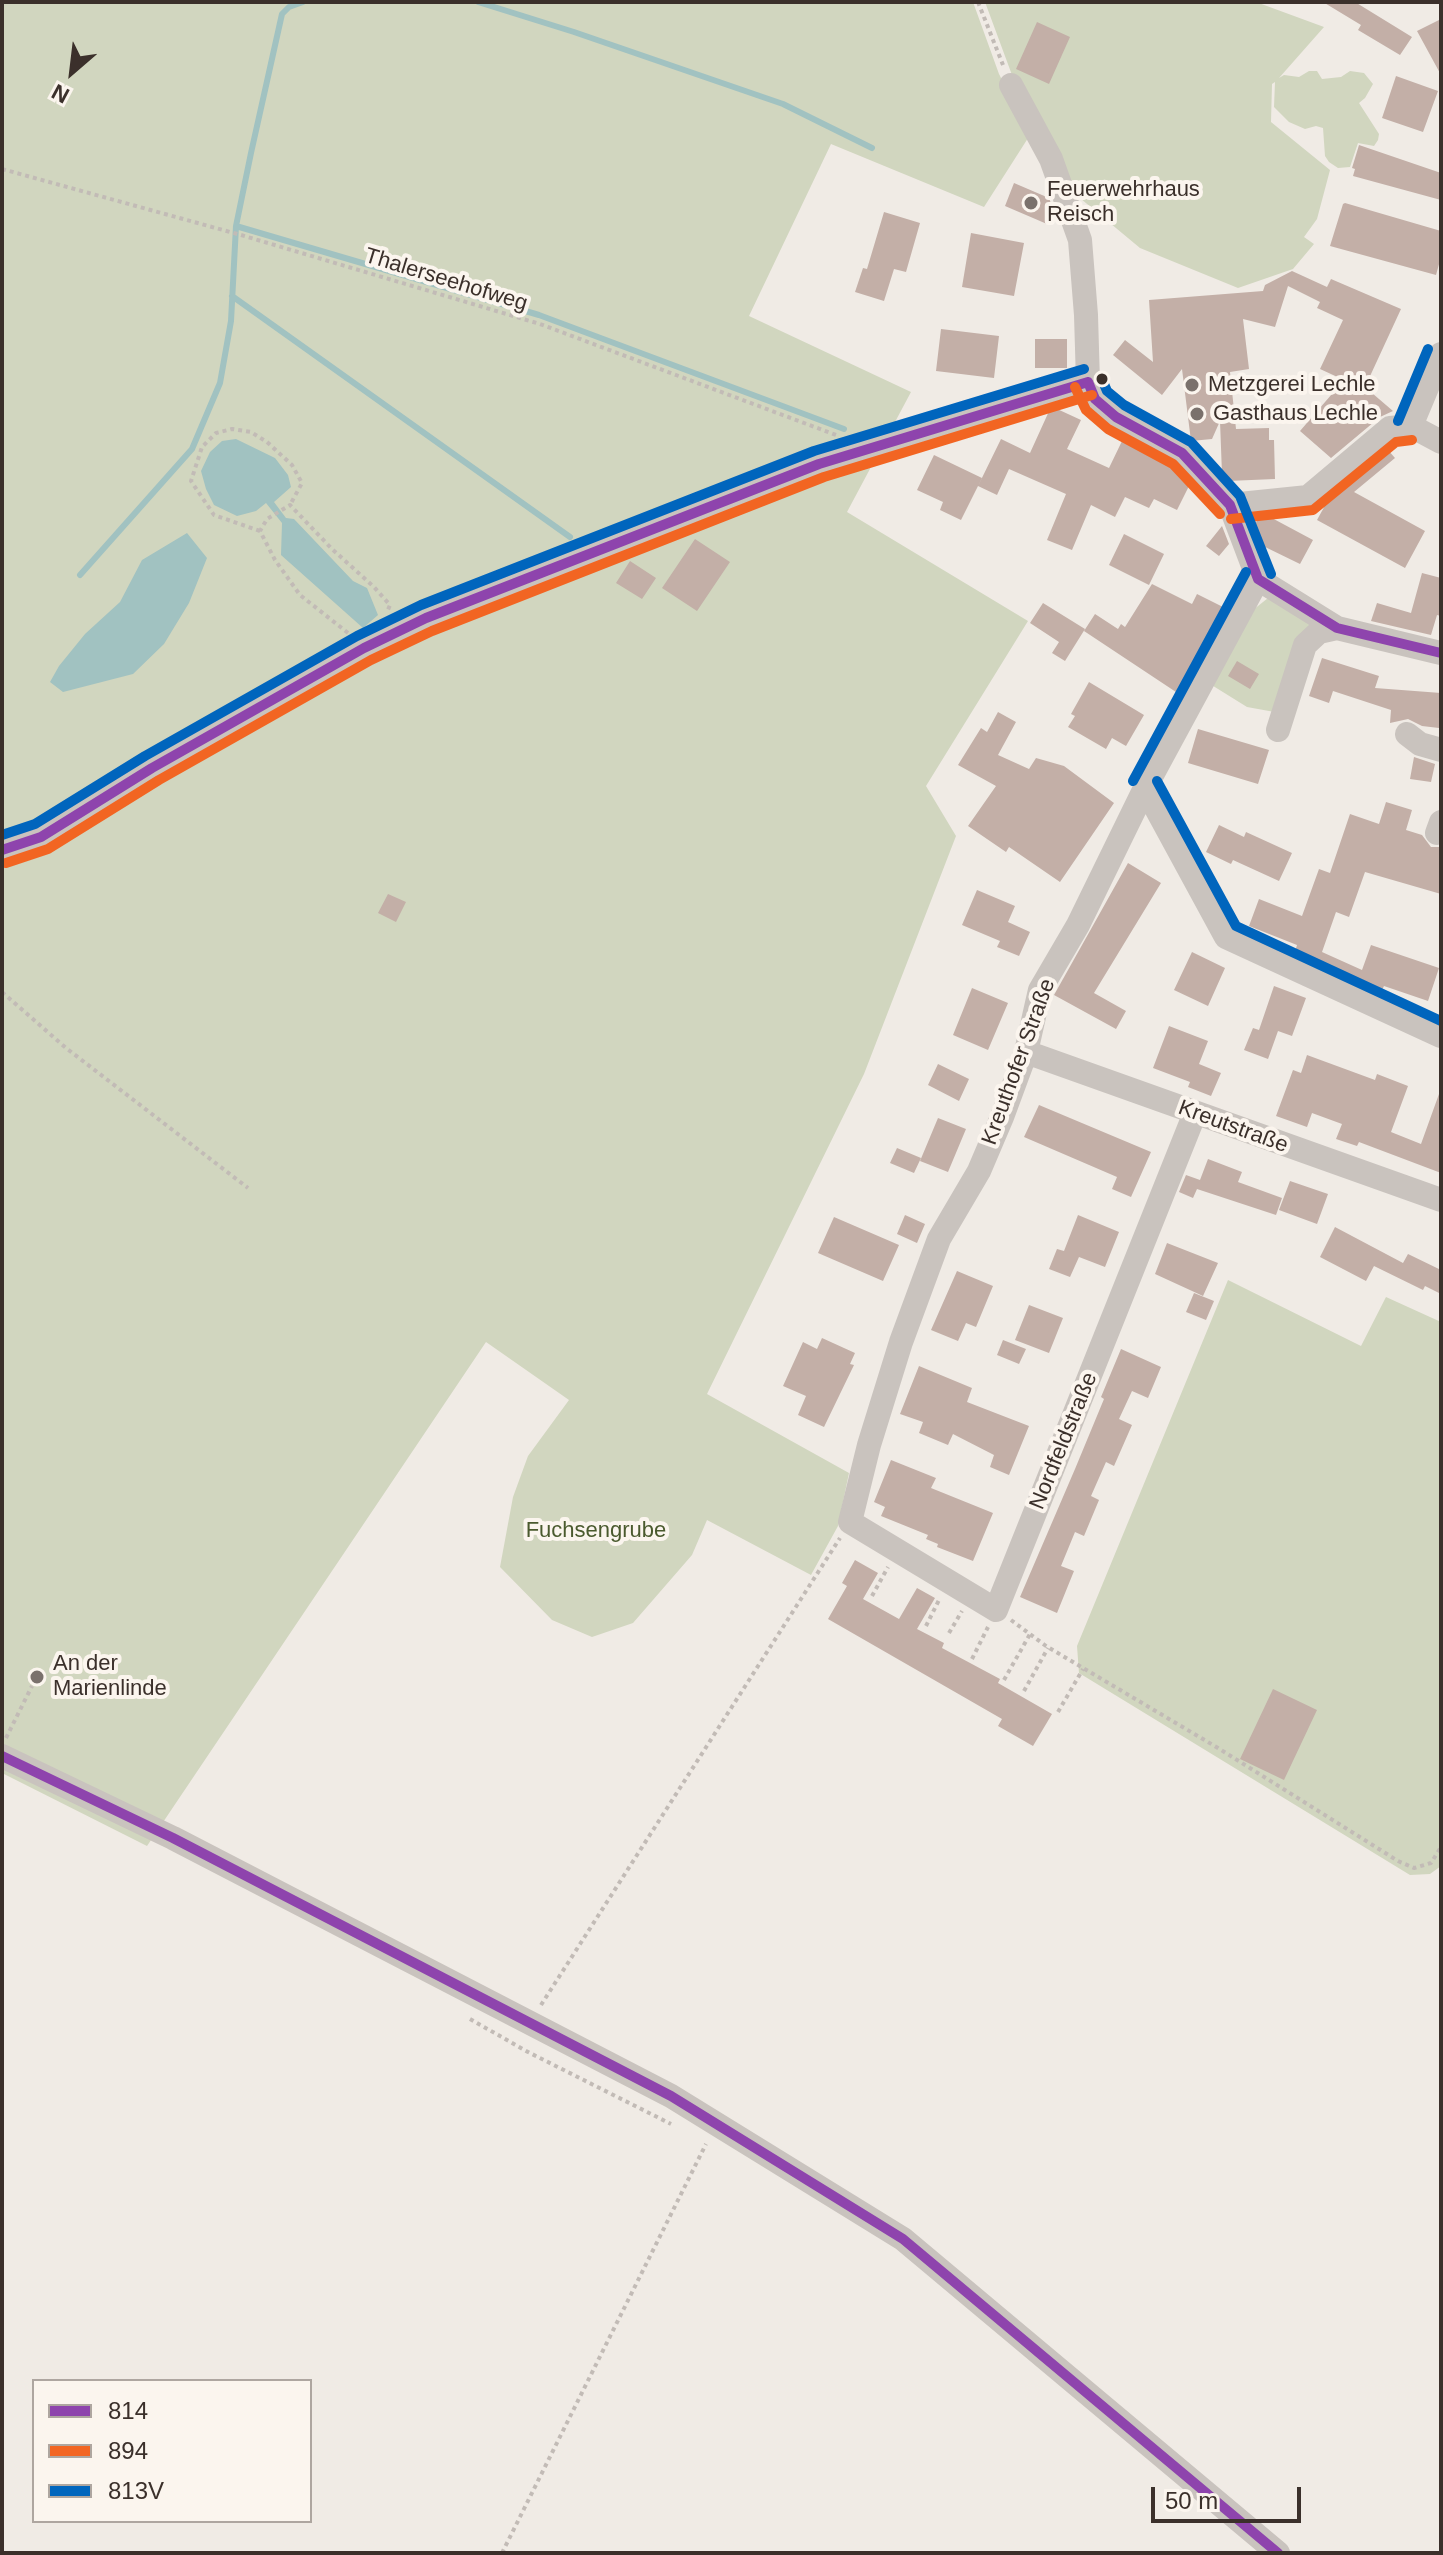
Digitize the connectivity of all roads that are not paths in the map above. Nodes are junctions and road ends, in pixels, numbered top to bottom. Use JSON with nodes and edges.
{"nodes":[{"id":1,"x":1011,"y":85,"type":"road end"},
{"id":2,"x":1441,"y":354,"type":"edge"},
{"id":3,"x":1088,"y":382,"type":"junction"},
{"id":4,"x":1411,"y":426,"type":"junction"},
{"id":5,"x":1441,"y":442,"type":"edge"},
{"id":6,"x":1230,"y":505,"type":"junction"},
{"id":7,"x":1258,"y":579,"type":"junction"},
{"id":8,"x":1337,"y":628,"type":"junction"},
{"id":9,"x":1441,"y":653,"type":"edge"},
{"id":10,"x":1278,"y":730,"type":"dead end"},
{"id":11,"x":1407,"y":734,"type":"dead end"},
{"id":12,"x":1441,"y":750,"type":"edge"},
{"id":13,"x":1145,"y":788,"type":"junction"},
{"id":14,"x":2,"y":850,"type":"edge"},
{"id":15,"x":1441,"y":1036,"type":"edge"},
{"id":16,"x":1026,"y":1052,"type":"junction"},
{"id":17,"x":1195,"y":1113,"type":"junction"},
{"id":18,"x":1441,"y":1200,"type":"edge"},
{"id":19,"x":949,"y":1581,"type":"joint"},
{"id":20,"x":2,"y":1756,"type":"edge"},
{"id":21,"x":1278,"y":2553,"type":"edge"}],
"edges":[{"from":1,"to":3,"type":"street"},
{"from":2,"to":4,"type":"street"},
{"from":3,"to":6,"type":"street"},
{"from":3,"to":14,"type":"street"},
{"from":4,"to":5,"type":"street"},
{"from":4,"to":6,"type":"street"},
{"from":6,"to":7,"type":"street"},
{"from":7,"to":8,"type":"street"},
{"from":7,"to":13,"type":"street","name":"Kreuthofer Straße"},
{"from":8,"to":9,"type":"street"},
{"from":8,"to":10,"type":"street"},
{"from":11,"to":12,"type":"street"},
{"from":13,"to":15,"type":"street"},
{"from":13,"to":16,"type":"street","name":"Kreuthofer Straße"},
{"from":16,"to":17,"type":"street","name":"Kreutstraße"},
{"from":16,"to":19,"type":"street","name":"Kreuthofer Straße"},
{"from":17,"to":18,"type":"street","name":"Kreutstraße"},
{"from":17,"to":19,"type":"street","name":"Nordfeldstraße"},
{"from":20,"to":21,"type":"street"}]}
